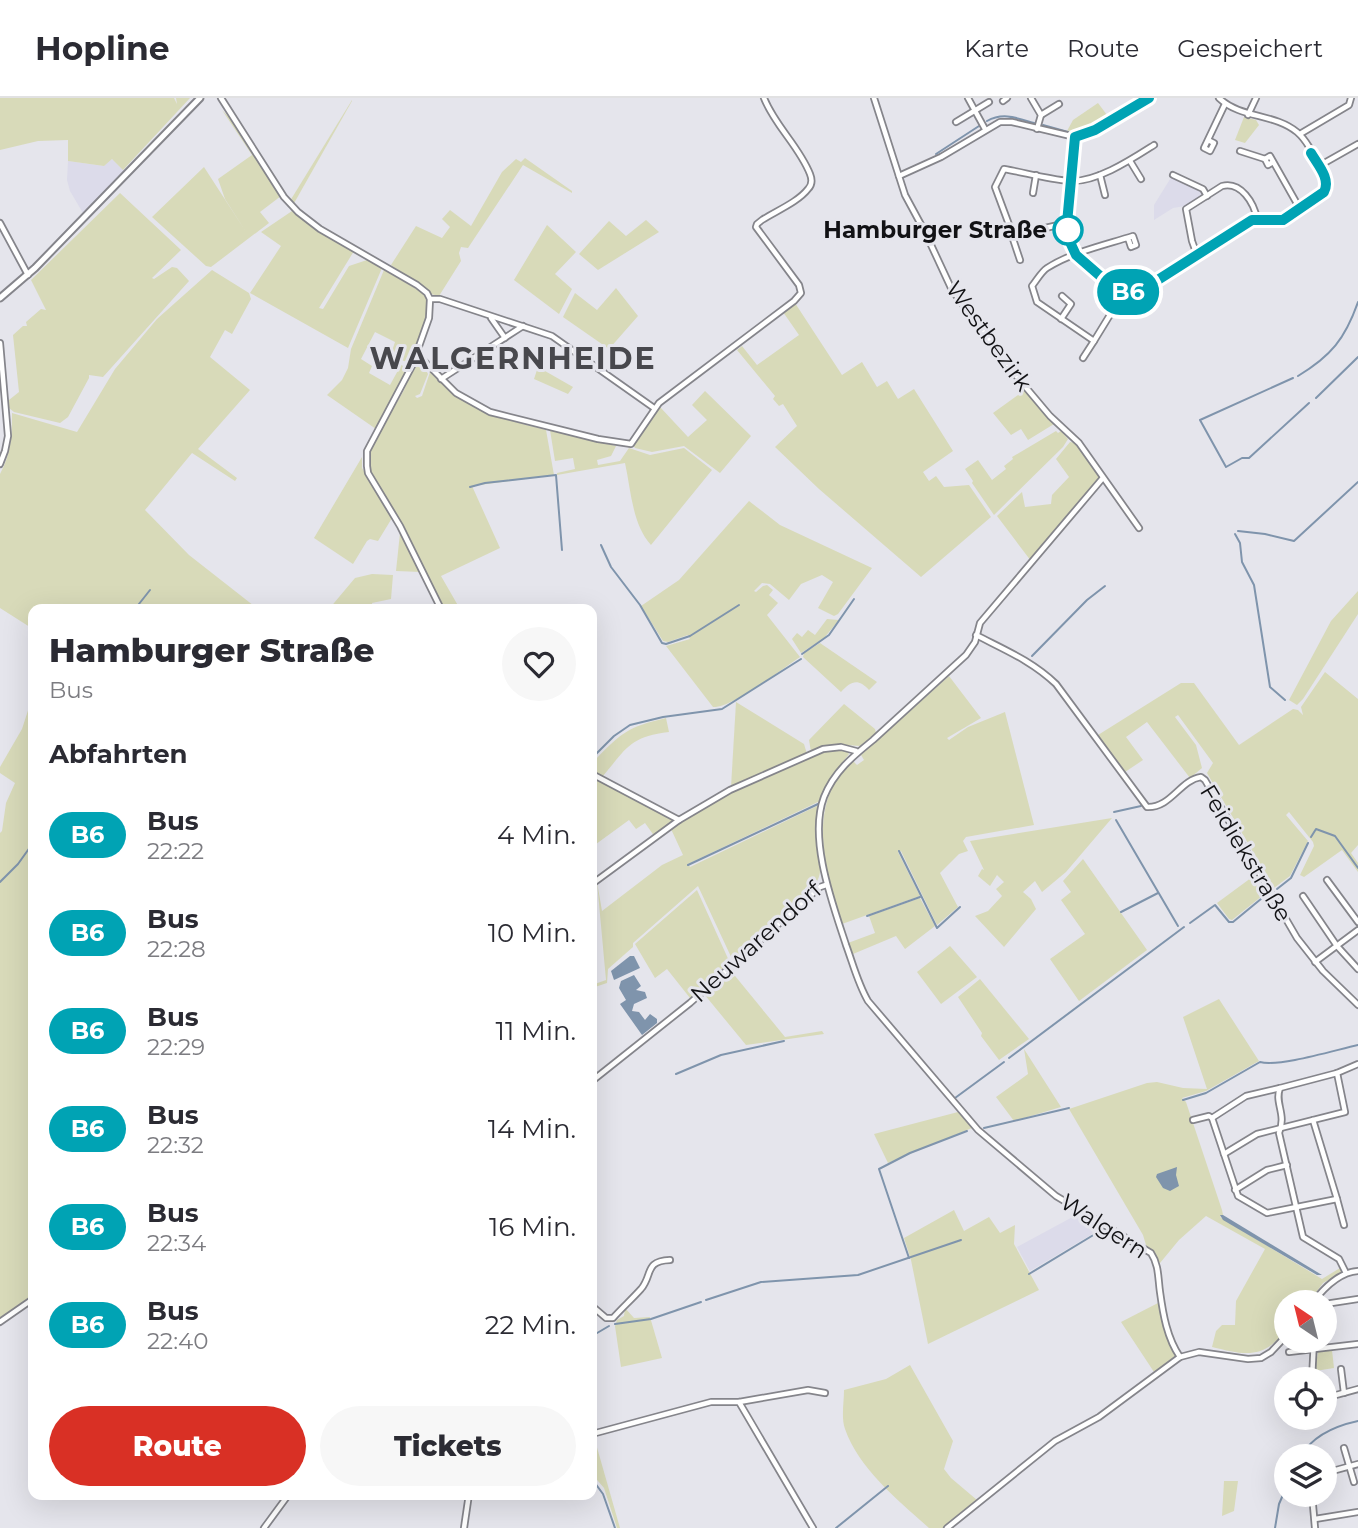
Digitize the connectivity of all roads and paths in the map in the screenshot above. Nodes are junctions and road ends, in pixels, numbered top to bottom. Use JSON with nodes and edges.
{"nodes":[{"id":1,"x":200,"y":98,"type":"edge"},
{"id":2,"x":221,"y":98,"type":"edge"},
{"id":3,"x":764,"y":98,"type":"edge"},
{"id":4,"x":874,"y":98,"type":"edge"},
{"id":5,"x":968,"y":98,"type":"edge"},
{"id":6,"x":1031,"y":98,"type":"edge"},
{"id":7,"x":1149,"y":98,"type":"edge"},
{"id":8,"x":1219,"y":98,"type":"edge"},
{"id":9,"x":1256,"y":98,"type":"edge"},
{"id":10,"x":1352,"y":98,"type":"edge"},
{"id":11,"x":989,"y":102,"type":"dead end"},
{"id":12,"x":1059,"y":104,"type":"dead end"},
{"id":13,"x":1225,"y":104,"type":"junction"},
{"id":14,"x":975,"y":110,"type":"junction"},
{"id":15,"x":1248,"y":114,"type":"junction"},
{"id":16,"x":1041,"y":115,"type":"junction"},
{"id":17,"x":956,"y":122,"type":"dead end"},
{"id":18,"x":985,"y":129,"type":"junction"},
{"id":19,"x":1037,"y":129,"type":"junction"},
{"id":20,"x":1300,"y":134,"type":"junction"},
{"id":21,"x":1075,"y":137,"type":"junction"},
{"id":22,"x":1208,"y":140,"type":"dead end"},
{"id":23,"x":1358,"y":144,"type":"edge"},
{"id":24,"x":1154,"y":145,"type":"dead end"},
{"id":25,"x":1240,"y":151,"type":"dead end"},
{"id":26,"x":1130,"y":161,"type":"junction"},
{"id":27,"x":1319,"y":166,"type":"junction"},
{"id":28,"x":1036,"y":175,"type":"junction"},
{"id":29,"x":1100,"y":175,"type":"junction"},
{"id":30,"x":1173,"y":175,"type":"dead end"},
{"id":31,"x":899,"y":176,"type":"junction"},
{"id":32,"x":1141,"y":179,"type":"dead end"},
{"id":33,"x":1071,"y":181,"type":"junction"},
{"id":34,"x":1033,"y":193,"type":"dead end"},
{"id":35,"x":1105,"y":195,"type":"dead end"},
{"id":36,"x":1207,"y":196,"type":"junction"},
{"id":37,"x":1300,"y":208,"type":"junction"},
{"id":38,"x":1257,"y":219,"type":"junction"},
{"id":39,"x":0,"y":223,"type":"edge"},
{"id":40,"x":1067,"y":223,"type":"junction"},
{"id":41,"x":1014,"y":234,"type":"junction"},
{"id":42,"x":1128,"y":238,"type":"dead end"},
{"id":43,"x":1076,"y":255,"type":"junction"},
{"id":44,"x":1197,"y":255,"type":"junction"},
{"id":45,"x":1020,"y":260,"type":"dead end"},
{"id":46,"x":28,"y":275,"type":"junction"},
{"id":47,"x":1124,"y":292,"type":"junction"},
{"id":48,"x":1062,"y":296,"type":"dead end"},
{"id":49,"x":0,"y":298,"type":"edge"},
{"id":50,"x":430,"y":299,"type":"junction"},
{"id":51,"x":490,"y":317,"type":"junction"},
{"id":52,"x":1061,"y":319,"type":"junction"},
{"id":53,"x":524,"y":326,"type":"junction"},
{"id":54,"x":505,"y":338,"type":"junction"},
{"id":55,"x":1094,"y":341,"type":"junction"},
{"id":56,"x":0,"y":343,"type":"edge"},
{"id":57,"x":417,"y":354,"type":"junction"},
{"id":58,"x":1083,"y":358,"type":"dead end"},
{"id":59,"x":441,"y":379,"type":"junction"},
{"id":60,"x":654,"y":408,"type":"junction"},
{"id":61,"x":0,"y":464,"type":"edge"},
{"id":62,"x":1102,"y":479,"type":"junction"},
{"id":63,"x":1139,"y":528,"type":"dead end"},
{"id":64,"x":439,"y":604,"type":"edge"},
{"id":65,"x":976,"y":635,"type":"junction"},
{"id":66,"x":856,"y":751,"type":"junction"},
{"id":67,"x":597,"y":777,"type":"edge"},
{"id":68,"x":680,"y":820,"type":"junction"},
{"id":69,"x":597,"y":880,"type":"edge"},
{"id":70,"x":1327,"y":880,"type":"dead end"},
{"id":71,"x":826,"y":885,"type":"junction"},
{"id":72,"x":1303,"y":896,"type":"dead end"},
{"id":73,"x":1358,"y":922,"type":"edge"},
{"id":74,"x":1358,"y":930,"type":"edge"},
{"id":75,"x":1337,"y":946,"type":"junction"},
{"id":76,"x":1315,"y":962,"type":"junction"},
{"id":77,"x":1358,"y":969,"type":"edge"},
{"id":78,"x":1358,"y":1005,"type":"edge"},
{"id":79,"x":1358,"y":1064,"type":"edge"},
{"id":80,"x":1336,"y":1073,"type":"junction"},
{"id":81,"x":597,"y":1077,"type":"edge"},
{"id":82,"x":1280,"y":1088,"type":"junction"},
{"id":83,"x":1212,"y":1118,"type":"junction"},
{"id":84,"x":1194,"y":1120,"type":"dead end"},
{"id":85,"x":1313,"y":1120,"type":"junction"},
{"id":86,"x":1282,"y":1127,"type":"junction"},
{"id":87,"x":1224,"y":1154,"type":"junction"},
{"id":88,"x":1287,"y":1165,"type":"junction"},
{"id":89,"x":1235,"y":1190,"type":"junction"},
{"id":90,"x":1337,"y":1199,"type":"junction"},
{"id":91,"x":1296,"y":1208,"type":"junction"},
{"id":92,"x":1344,"y":1225,"type":"dead end"},
{"id":93,"x":670,"y":1260,"type":"dead end"},
{"id":94,"x":1358,"y":1271,"type":"edge"},
{"id":95,"x":1346,"y":1273,"type":"junction"},
{"id":96,"x":1322,"y":1290,"type":"edge"},
{"id":97,"x":1358,"y":1298,"type":"edge"},
{"id":98,"x":28,"y":1302,"type":"edge"},
{"id":99,"x":1337,"y":1302,"type":"edge"},
{"id":100,"x":597,"y":1310,"type":"edge"},
{"id":101,"x":0,"y":1322,"type":"edge"},
{"id":102,"x":1358,"y":1344,"type":"edge"},
{"id":103,"x":1337,"y":1346,"type":"edge"},
{"id":104,"x":1274,"y":1349,"type":"edge"},
{"id":105,"x":1180,"y":1357,"type":"junction"},
{"id":106,"x":1341,"y":1369,"type":"dead end"},
{"id":107,"x":1358,"y":1389,"type":"edge"},
{"id":108,"x":825,"y":1393,"type":"dead end"},
{"id":109,"x":1344,"y":1393,"type":"junction"},
{"id":110,"x":1337,"y":1395,"type":"edge"},
{"id":111,"x":739,"y":1402,"type":"junction"},
{"id":112,"x":597,"y":1433,"type":"edge"},
{"id":113,"x":1344,"y":1448,"type":"dead end"},
{"id":114,"x":1358,"y":1464,"type":"edge"},
{"id":115,"x":1350,"y":1466,"type":"junction"},
{"id":116,"x":1337,"y":1470,"type":"edge"},
{"id":117,"x":1354,"y":1482,"type":"dead end"},
{"id":118,"x":285,"y":1500,"type":"edge"},
{"id":119,"x":468,"y":1500,"type":"edge"},
{"id":120,"x":1314,"y":1507,"type":"edge"},
{"id":121,"x":1358,"y":1512,"type":"edge"},
{"id":122,"x":1315,"y":1519,"type":"junction"},
{"id":123,"x":264,"y":1528,"type":"edge"},
{"id":124,"x":464,"y":1528,"type":"edge"},
{"id":125,"x":813,"y":1528,"type":"edge"},
{"id":126,"x":947,"y":1528,"type":"edge"},
{"id":127,"x":1315,"y":1528,"type":"edge"}],
"edges":[{"from":1,"to":46,"type":"street"},
{"from":2,"to":50,"type":"street"},
{"from":3,"to":60,"type":"street"},
{"from":4,"to":31,"type":"street","name":"Westbezirk"},
{"from":5,"to":14,"type":"street"},
{"from":6,"to":16,"type":"street"},
{"from":7,"to":21,"type":"street"},
{"from":8,"to":13,"type":"street"},
{"from":9,"to":15,"type":"street"},
{"from":10,"to":20,"type":"street"},
{"from":11,"to":14,"type":"street"},
{"from":12,"to":16,"type":"street"},
{"from":13,"to":15,"type":"street"},
{"from":13,"to":22,"type":"street"},
{"from":14,"to":17,"type":"street"},
{"from":14,"to":18,"type":"street"},
{"from":15,"to":20,"type":"street"},
{"from":16,"to":19,"type":"street"},
{"from":18,"to":19,"type":"street"},
{"from":18,"to":31,"type":"street"},
{"from":19,"to":21,"type":"street"},
{"from":20,"to":27,"type":"street"},
{"from":21,"to":33,"type":"street"},
{"from":23,"to":27,"type":"street"},
{"from":24,"to":26,"type":"street"},
{"from":25,"to":37,"type":"street"},
{"from":26,"to":29,"type":"street"},
{"from":26,"to":32,"type":"street"},
{"from":27,"to":37,"type":"street"},
{"from":28,"to":33,"type":"street"},
{"from":28,"to":34,"type":"street"},
{"from":28,"to":41,"type":"street"},
{"from":29,"to":33,"type":"street"},
{"from":29,"to":35,"type":"street"},
{"from":30,"to":36,"type":"street"},
{"from":31,"to":62,"type":"street","name":"Westbezirk"},
{"from":33,"to":40,"type":"street"},
{"from":36,"to":38,"type":"street"},
{"from":36,"to":44,"type":"street"},
{"from":37,"to":38,"type":"street"},
{"from":38,"to":44,"type":"street"},
{"from":39,"to":46,"type":"street"},
{"from":40,"to":41,"type":"street"},
{"from":40,"to":43,"type":"street"},
{"from":41,"to":45,"type":"street"},
{"from":42,"to":43,"type":"street"},
{"from":43,"to":47,"type":"street"},
{"from":43,"to":52,"type":"street"},
{"from":44,"to":47,"type":"street"},
{"from":46,"to":49,"type":"street"},
{"from":47,"to":55,"type":"street"},
{"from":48,"to":52,"type":"street"},
{"from":50,"to":51,"type":"street"},
{"from":50,"to":57,"type":"street"},
{"from":51,"to":53,"type":"street"},
{"from":51,"to":54,"type":"street"},
{"from":52,"to":55,"type":"street"},
{"from":53,"to":54,"type":"street"},
{"from":53,"to":60,"type":"street"},
{"from":54,"to":59,"type":"street"},
{"from":55,"to":58,"type":"street"},
{"from":56,"to":61,"type":"street"},
{"from":57,"to":59,"type":"street"},
{"from":57,"to":64,"type":"street"},
{"from":59,"to":60,"type":"street"},
{"from":62,"to":63,"type":"street","name":"Westbezirk"},
{"from":62,"to":65,"type":"street"},
{"from":65,"to":66,"type":"street"},
{"from":65,"to":76,"type":"street","name":"Feidiekstraße"},
{"from":66,"to":68,"type":"street"},
{"from":66,"to":71,"type":"street","name":"Neuwarendorf"},
{"from":67,"to":68,"type":"street"},
{"from":68,"to":69,"type":"street"},
{"from":70,"to":73,"type":"street"},
{"from":71,"to":81,"type":"street","name":"Neuwarendorf"},
{"from":71,"to":105,"type":"street","name":"Walgern"},
{"from":72,"to":75,"type":"street"},
{"from":74,"to":75,"type":"street"},
{"from":75,"to":76,"type":"street"},
{"from":75,"to":77,"type":"street"},
{"from":76,"to":78,"type":"street","name":"Feidiekstraße"},
{"from":79,"to":80,"type":"street"},
{"from":80,"to":82,"type":"street"},
{"from":80,"to":85,"type":"street"},
{"from":82,"to":83,"type":"street"},
{"from":82,"to":86,"type":"street"},
{"from":83,"to":84,"type":"street"},
{"from":83,"to":87,"type":"street"},
{"from":85,"to":86,"type":"street"},
{"from":85,"to":90,"type":"street"},
{"from":86,"to":87,"type":"street"},
{"from":86,"to":88,"type":"street"},
{"from":87,"to":89,"type":"street"},
{"from":88,"to":89,"type":"street"},
{"from":88,"to":91,"type":"street"},
{"from":89,"to":91,"type":"street"},
{"from":90,"to":91,"type":"street"},
{"from":90,"to":92,"type":"street"},
{"from":91,"to":95,"type":"street"},
{"from":93,"to":100,"type":"street"},
{"from":94,"to":95,"type":"street"},
{"from":95,"to":96,"type":"street"},
{"from":97,"to":99,"type":"street"},
{"from":98,"to":101,"type":"street"},
{"from":102,"to":103,"type":"street"},
{"from":104,"to":105,"type":"street"},
{"from":105,"to":126,"type":"street"},
{"from":106,"to":109,"type":"street"},
{"from":107,"to":109,"type":"street"},
{"from":108,"to":111,"type":"street"},
{"from":109,"to":110,"type":"street"},
{"from":111,"to":112,"type":"street"},
{"from":111,"to":125,"type":"street"},
{"from":113,"to":115,"type":"street"},
{"from":114,"to":115,"type":"street"},
{"from":115,"to":116,"type":"street"},
{"from":115,"to":117,"type":"street"},
{"from":118,"to":123,"type":"street"},
{"from":119,"to":124,"type":"street"},
{"from":120,"to":122,"type":"street"},
{"from":121,"to":122,"type":"street"},
{"from":122,"to":127,"type":"street"}]}
